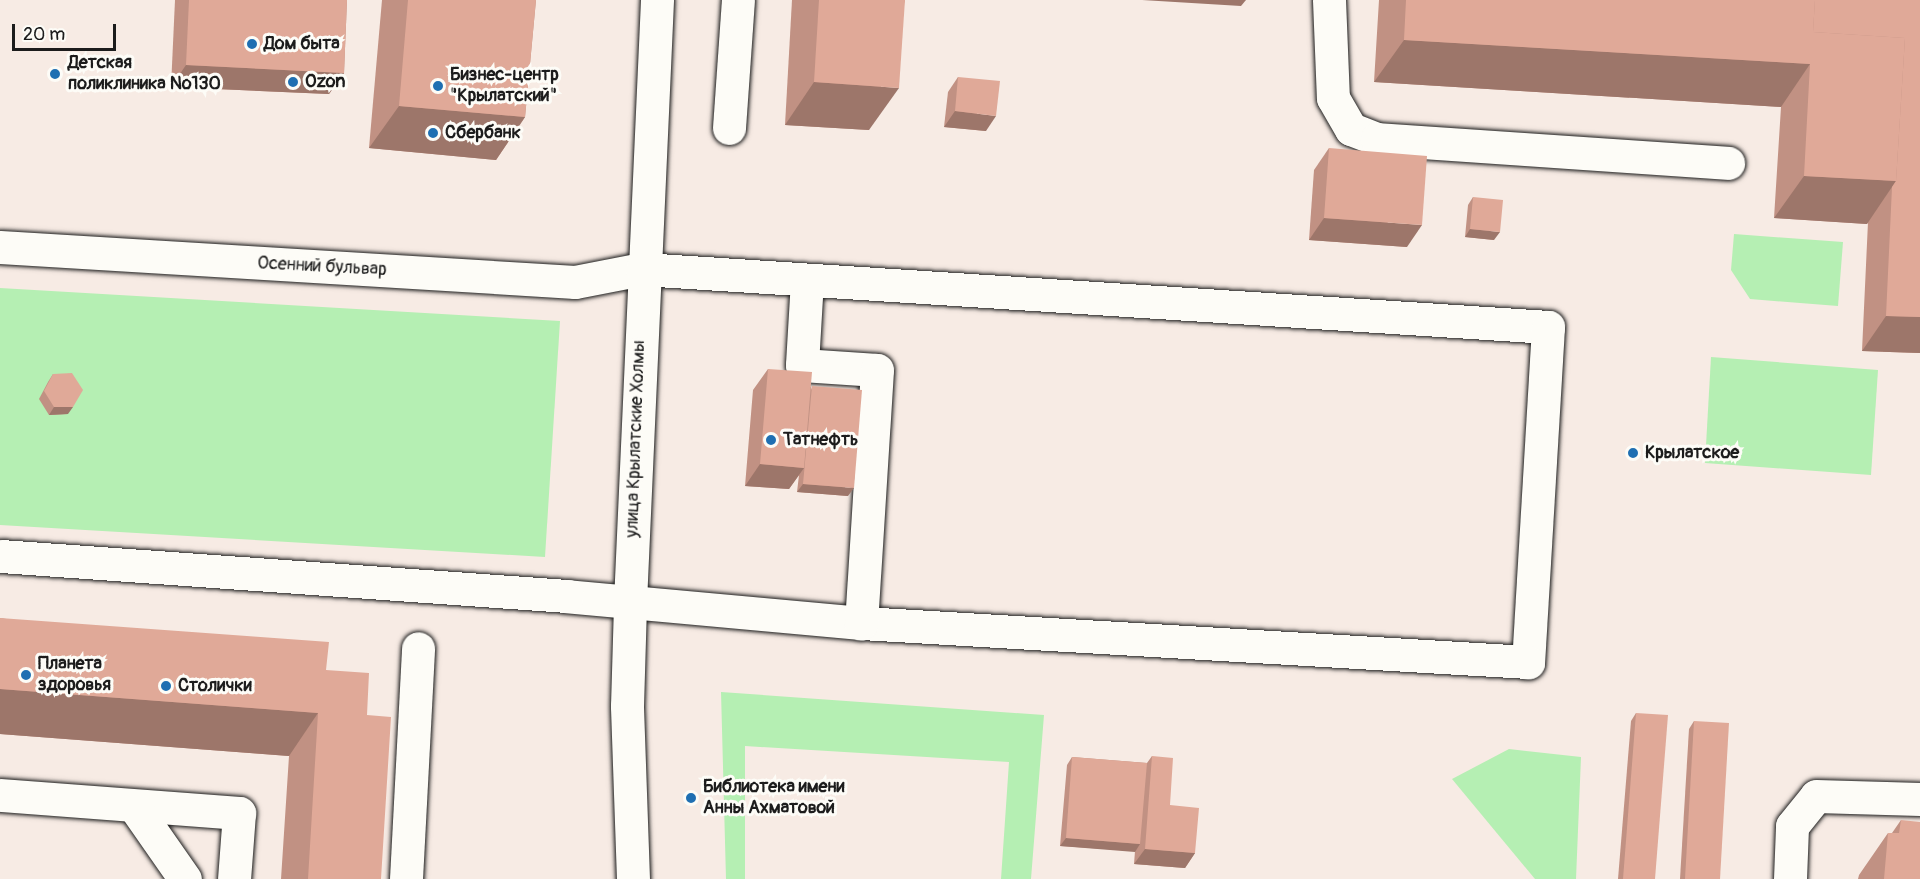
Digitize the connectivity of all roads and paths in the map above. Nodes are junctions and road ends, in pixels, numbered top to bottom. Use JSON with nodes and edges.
{"nodes":[{"id":1,"x":657,"y":0,"type":"edge"},
{"id":2,"x":738,"y":0,"type":"edge"},
{"id":3,"x":1329,"y":0,"type":"edge"},
{"id":4,"x":729,"y":128,"type":"dead end"},
{"id":5,"x":1728,"y":164,"type":"dead end"},
{"id":6,"x":0,"y":247,"type":"edge"},
{"id":7,"x":642,"y":268,"type":"junction"},
{"id":8,"x":807,"y":280,"type":"junction"},
{"id":9,"x":0,"y":556,"type":"edge"},
{"id":10,"x":630,"y":602,"type":"junction"},
{"id":11,"x":861,"y":623,"type":"junction"},
{"id":12,"x":418,"y":648,"type":"dead end"},
{"id":13,"x":0,"y":795,"type":"edge"},
{"id":14,"x":1920,"y":799,"type":"edge"},
{"id":15,"x":134,"y":806,"type":"junction"},
{"id":16,"x":185,"y":879,"type":"edge"},
{"id":17,"x":234,"y":879,"type":"edge"},
{"id":18,"x":406,"y":879,"type":"edge"},
{"id":19,"x":633,"y":879,"type":"edge"},
{"id":20,"x":1790,"y":879,"type":"edge"}],
"edges":[{"from":1,"to":7,"type":"street","name":"улица Крылатские Холмы"},
{"from":2,"to":4,"type":"street"},
{"from":3,"to":5,"type":"street"},
{"from":6,"to":7,"type":"street","name":"Осенний бульвар"},
{"from":7,"to":8,"type":"street","name":"Осенний бульвар"},
{"from":7,"to":10,"type":"street","name":"улица Крылатские Холмы"},
{"from":8,"to":11,"type":"street"},
{"from":8,"to":11,"type":"street","name":"Осенний бульвар"},
{"from":9,"to":10,"type":"street"},
{"from":10,"to":11,"type":"street"},
{"from":10,"to":19,"type":"street","name":"улица Крылатские Холмы"},
{"from":12,"to":18,"type":"street"},
{"from":13,"to":15,"type":"street"},
{"from":14,"to":20,"type":"street"},
{"from":15,"to":16,"type":"street"},
{"from":15,"to":17,"type":"street"}]}
